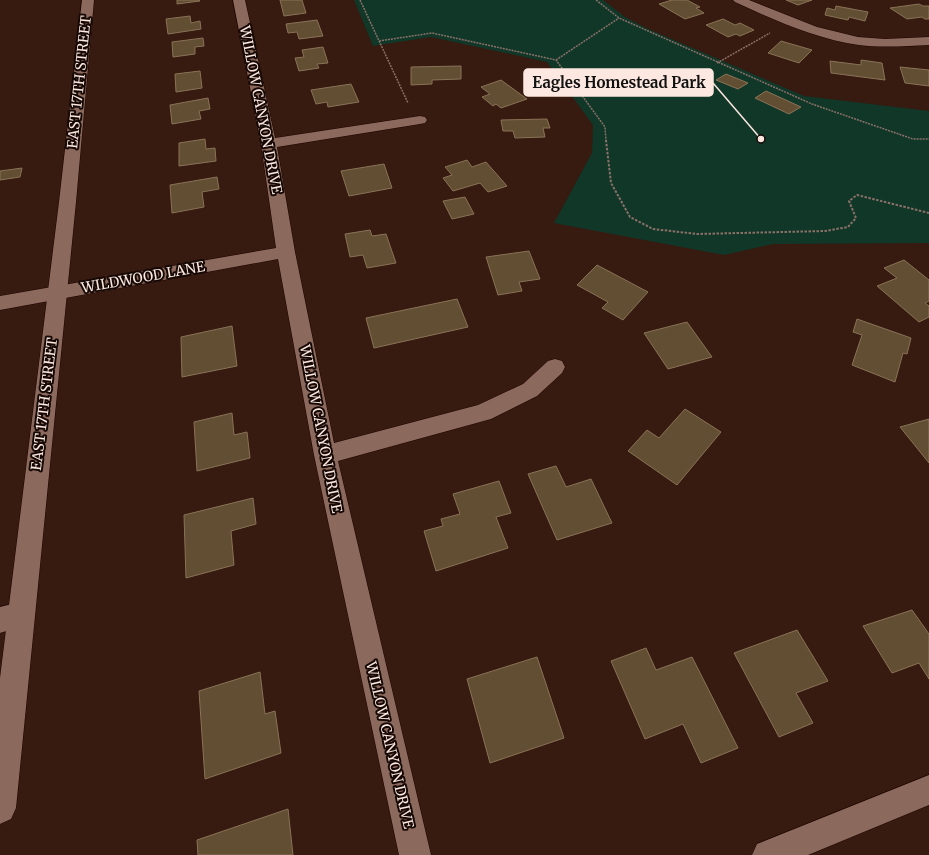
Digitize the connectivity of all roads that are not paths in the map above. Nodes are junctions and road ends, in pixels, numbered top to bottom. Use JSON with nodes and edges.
{"nodes":[{"id":1,"x":88,"y":0,"type":"edge"},
{"id":2,"x":239,"y":0,"type":"edge"},
{"id":3,"x":739,"y":0,"type":"edge"},
{"id":4,"x":929,"y":42,"type":"edge"},
{"id":5,"x":420,"y":120,"type":"road end"},
{"id":6,"x":270,"y":144,"type":"junction"},
{"id":7,"x":286,"y":252,"type":"junction"},
{"id":8,"x":57,"y":292,"type":"junction"},
{"id":9,"x":0,"y":303,"type":"edge"},
{"id":10,"x":555,"y":367,"type":"dead end"},
{"id":11,"x":325,"y":455,"type":"junction"},
{"id":12,"x":10,"y":617,"type":"edge"},
{"id":13,"x":929,"y":790,"type":"edge"},
{"id":14,"x":0,"y":808,"type":"edge"},
{"id":15,"x":415,"y":855,"type":"edge"},
{"id":16,"x":768,"y":855,"type":"edge"}],
"edges":[{"from":1,"to":8,"type":"street","name":"EAST 17TH STREET"},
{"from":2,"to":6,"type":"street","name":"WILLOW CANYON DRIVE"},
{"from":3,"to":4,"type":"street"},
{"from":5,"to":6,"type":"street"},
{"from":6,"to":7,"type":"street","name":"WILLOW CANYON DRIVE"},
{"from":7,"to":8,"type":"street","name":"WILDWOOD LANE"},
{"from":7,"to":11,"type":"street","name":"WILLOW CANYON DRIVE"},
{"from":8,"to":9,"type":"street","name":"WILDWOOD LANE"},
{"from":8,"to":12,"type":"street","name":"EAST 17TH STREET"},
{"from":10,"to":11,"type":"street"},
{"from":11,"to":15,"type":"street","name":"WILLOW CANYON DRIVE"},
{"from":12,"to":14,"type":"street","name":"EAST 17TH STREET"},
{"from":13,"to":16,"type":"street"}]}
